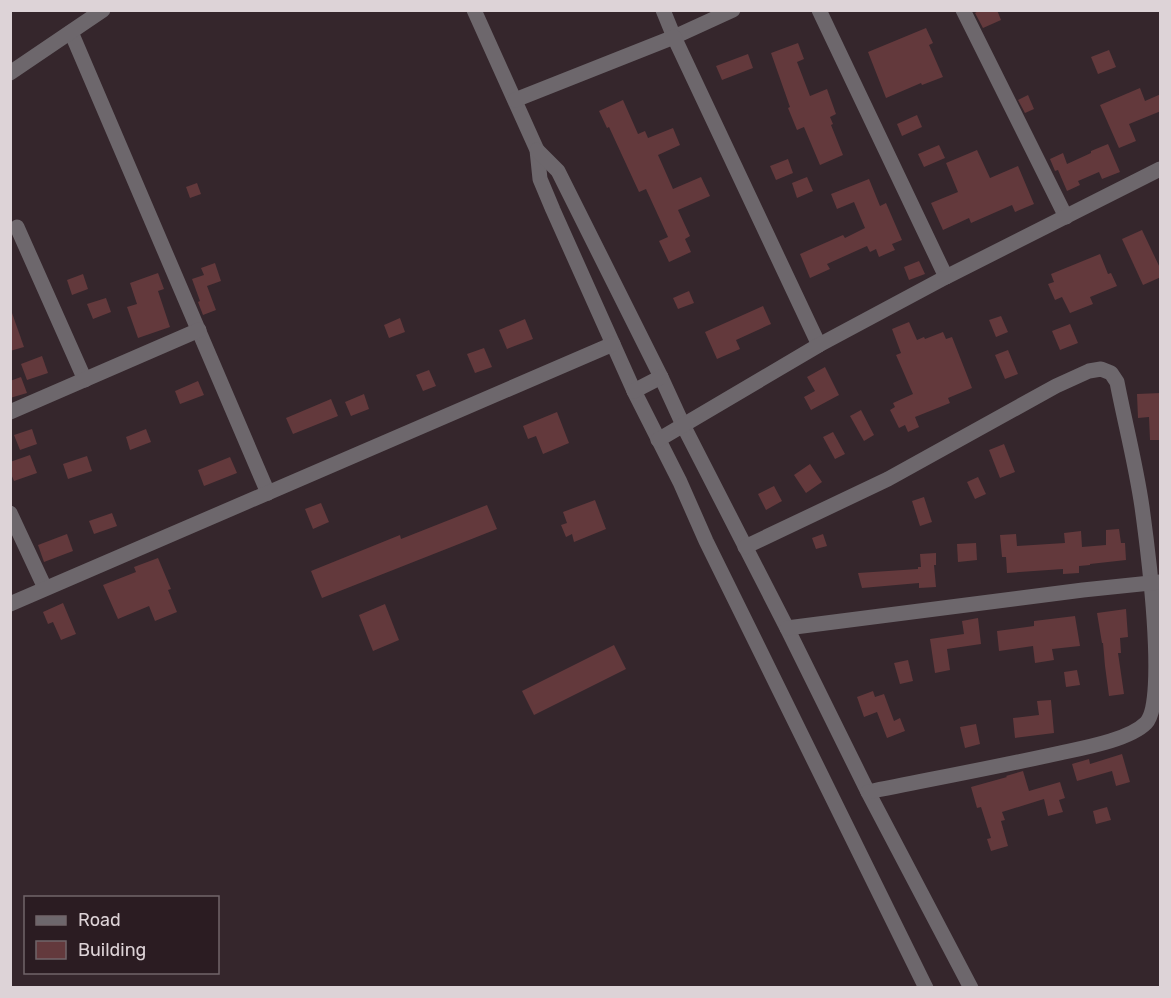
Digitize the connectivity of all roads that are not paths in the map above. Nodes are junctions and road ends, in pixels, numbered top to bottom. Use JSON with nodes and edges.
{"nodes":[{"id":1,"x":103,"y":10,"type":"edge"},
{"id":2,"x":474,"y":10,"type":"edge"},
{"id":3,"x":663,"y":10,"type":"edge"},
{"id":4,"x":733,"y":10,"type":"edge"},
{"id":5,"x":819,"y":10,"type":"edge"},
{"id":6,"x":963,"y":10,"type":"edge"},
{"id":7,"x":71,"y":32,"type":"junction"},
{"id":8,"x":674,"y":36,"type":"junction"},
{"id":9,"x":10,"y":73,"type":"edge"},
{"id":10,"x":515,"y":100,"type":"junction"},
{"id":11,"x":537,"y":150,"type":"junction"},
{"id":12,"x":1161,"y":169,"type":"edge"},
{"id":13,"x":1066,"y":217,"type":"junction"},
{"id":14,"x":17,"y":227,"type":"dead end"},
{"id":15,"x":946,"y":277,"type":"junction"},
{"id":16,"x":199,"y":330,"type":"junction"},
{"id":17,"x":613,"y":344,"type":"junction"},
{"id":18,"x":819,"y":345,"type":"junction"},
{"id":19,"x":661,"y":377,"type":"junction"},
{"id":20,"x":85,"y":380,"type":"junction"},
{"id":21,"x":634,"y":391,"type":"junction"},
{"id":22,"x":10,"y":412,"type":"edge"},
{"id":23,"x":683,"y":425,"type":"junction"},
{"id":24,"x":658,"y":440,"type":"junction"},
{"id":25,"x":268,"y":493,"type":"junction"},
{"id":26,"x":10,"y":513,"type":"edge"},
{"id":27,"x":745,"y":547,"type":"junction"},
{"id":28,"x":1156,"y":583,"type":"edge"},
{"id":29,"x":45,"y":588,"type":"junction"},
{"id":30,"x":10,"y":604,"type":"edge"},
{"id":31,"x":788,"y":628,"type":"junction"},
{"id":32,"x":868,"y":792,"type":"junction"},
{"id":33,"x":926,"y":987,"type":"edge"},
{"id":34,"x":971,"y":987,"type":"edge"}],
"edges":[{"from":1,"to":7,"type":"street"},
{"from":2,"to":10,"type":"street"},
{"from":3,"to":8,"type":"street"},
{"from":4,"to":8,"type":"street"},
{"from":5,"to":15,"type":"street"},
{"from":6,"to":13,"type":"street"},
{"from":7,"to":9,"type":"street"},
{"from":7,"to":16,"type":"street"},
{"from":8,"to":10,"type":"street"},
{"from":8,"to":18,"type":"street"},
{"from":10,"to":11,"type":"street"},
{"from":11,"to":17,"type":"street"},
{"from":11,"to":19,"type":"street"},
{"from":12,"to":13,"type":"street"},
{"from":13,"to":15,"type":"street"},
{"from":14,"to":20,"type":"street"},
{"from":15,"to":18,"type":"street"},
{"from":16,"to":20,"type":"street"},
{"from":16,"to":25,"type":"street"},
{"from":17,"to":21,"type":"street"},
{"from":17,"to":25,"type":"street"},
{"from":18,"to":23,"type":"street"},
{"from":19,"to":21,"type":"street"},
{"from":19,"to":23,"type":"street"},
{"from":20,"to":22,"type":"street"},
{"from":21,"to":24,"type":"street"},
{"from":23,"to":24,"type":"street"},
{"from":23,"to":27,"type":"street"},
{"from":24,"to":33,"type":"street"},
{"from":25,"to":29,"type":"street"},
{"from":26,"to":29,"type":"street"},
{"from":27,"to":28,"type":"street"},
{"from":27,"to":31,"type":"street"},
{"from":28,"to":31,"type":"street"},
{"from":28,"to":32,"type":"street"},
{"from":29,"to":30,"type":"street"},
{"from":31,"to":32,"type":"street"},
{"from":32,"to":34,"type":"street"}]}
